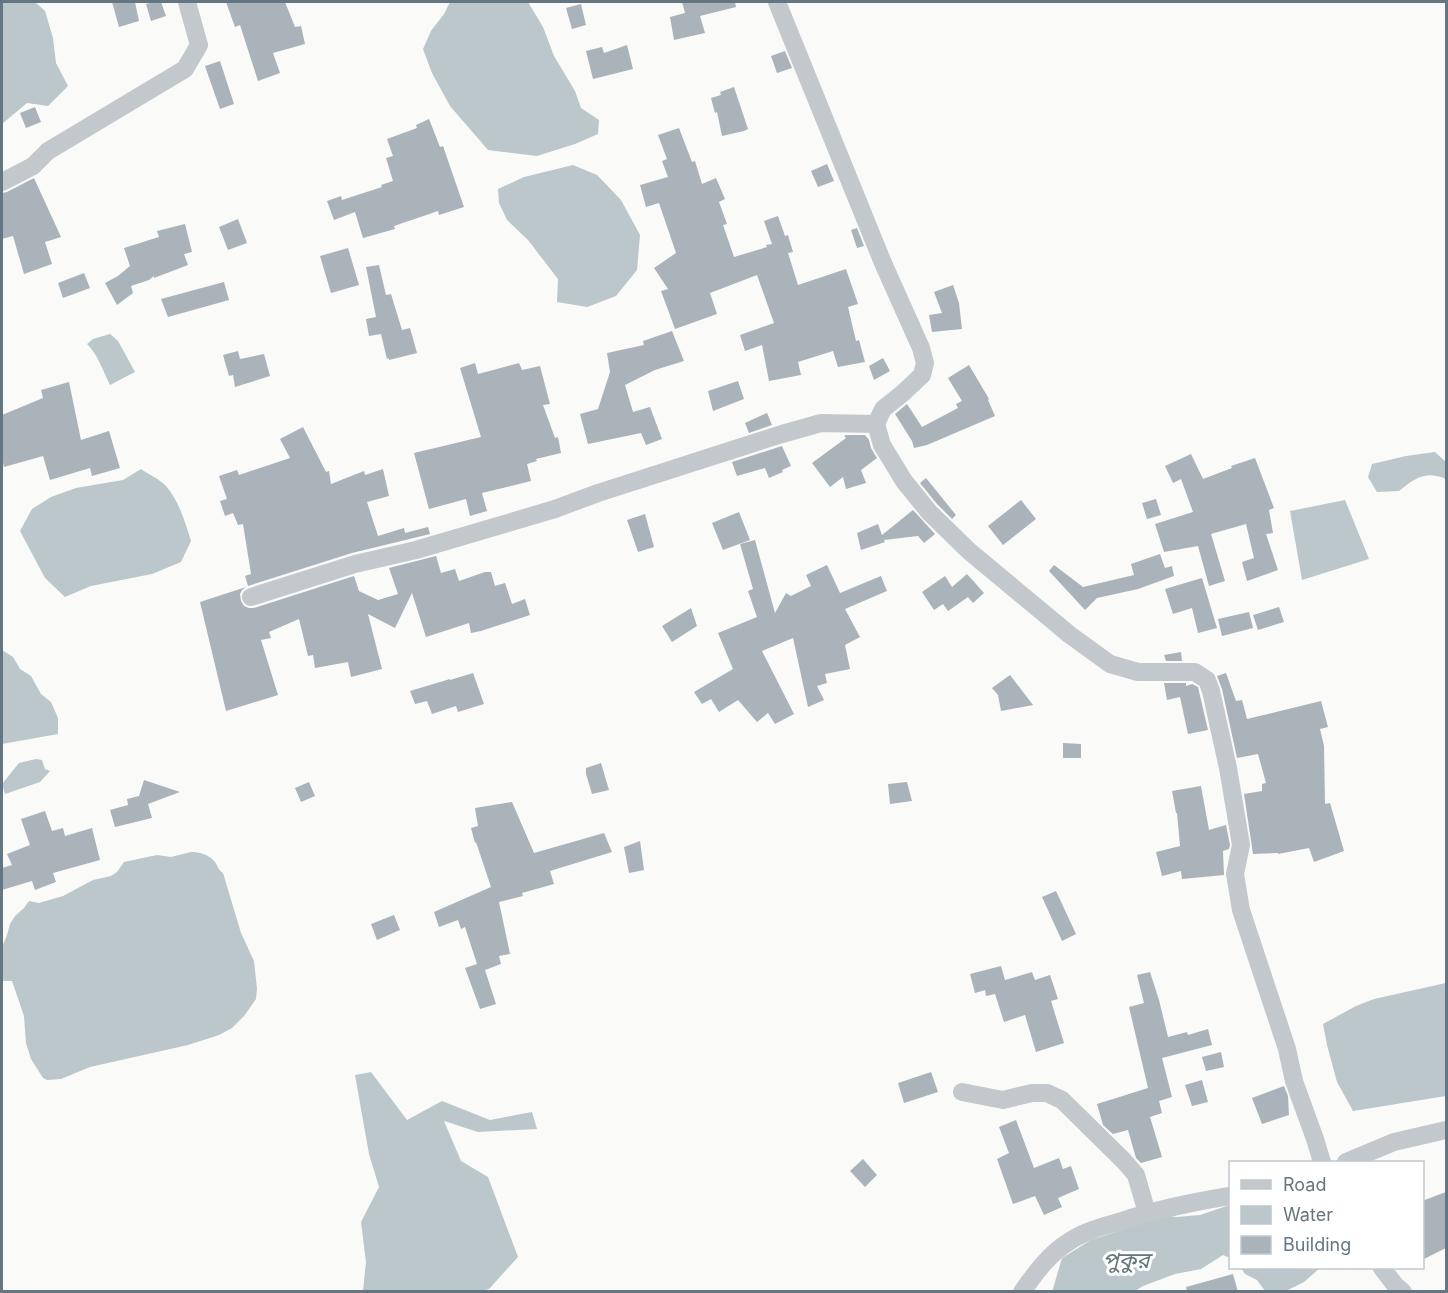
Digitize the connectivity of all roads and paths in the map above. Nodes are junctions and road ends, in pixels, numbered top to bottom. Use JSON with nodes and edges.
{"nodes":[{"id":1,"x":187,"y":2,"type":"edge"},
{"id":2,"x":777,"y":2,"type":"edge"},
{"id":3,"x":2,"y":182,"type":"edge"},
{"id":4,"x":876,"y":424,"type":"junction"},
{"id":5,"x":251,"y":597,"type":"dead end"},
{"id":6,"x":962,"y":1092,"type":"dead end"},
{"id":7,"x":1446,"y":1130,"type":"edge"},
{"id":8,"x":1322,"y":1161,"type":"edge"},
{"id":9,"x":1348,"y":1161,"type":"edge"},
{"id":10,"x":1229,"y":1196,"type":"edge"},
{"id":11,"x":1147,"y":1213,"type":"junction"},
{"id":12,"x":1383,"y":1269,"type":"edge"},
{"id":13,"x":1022,"y":1292,"type":"edge"},
{"id":14,"x":1403,"y":1292,"type":"edge"}],
"edges":[{"from":1,"to":3,"type":"street"},
{"from":2,"to":4,"type":"street"},
{"from":4,"to":5,"type":"street"},
{"from":4,"to":8,"type":"street"},
{"from":6,"to":11,"type":"street"},
{"from":7,"to":9,"type":"street"},
{"from":10,"to":11,"type":"street"},
{"from":11,"to":13,"type":"street"},
{"from":12,"to":14,"type":"street"}]}
